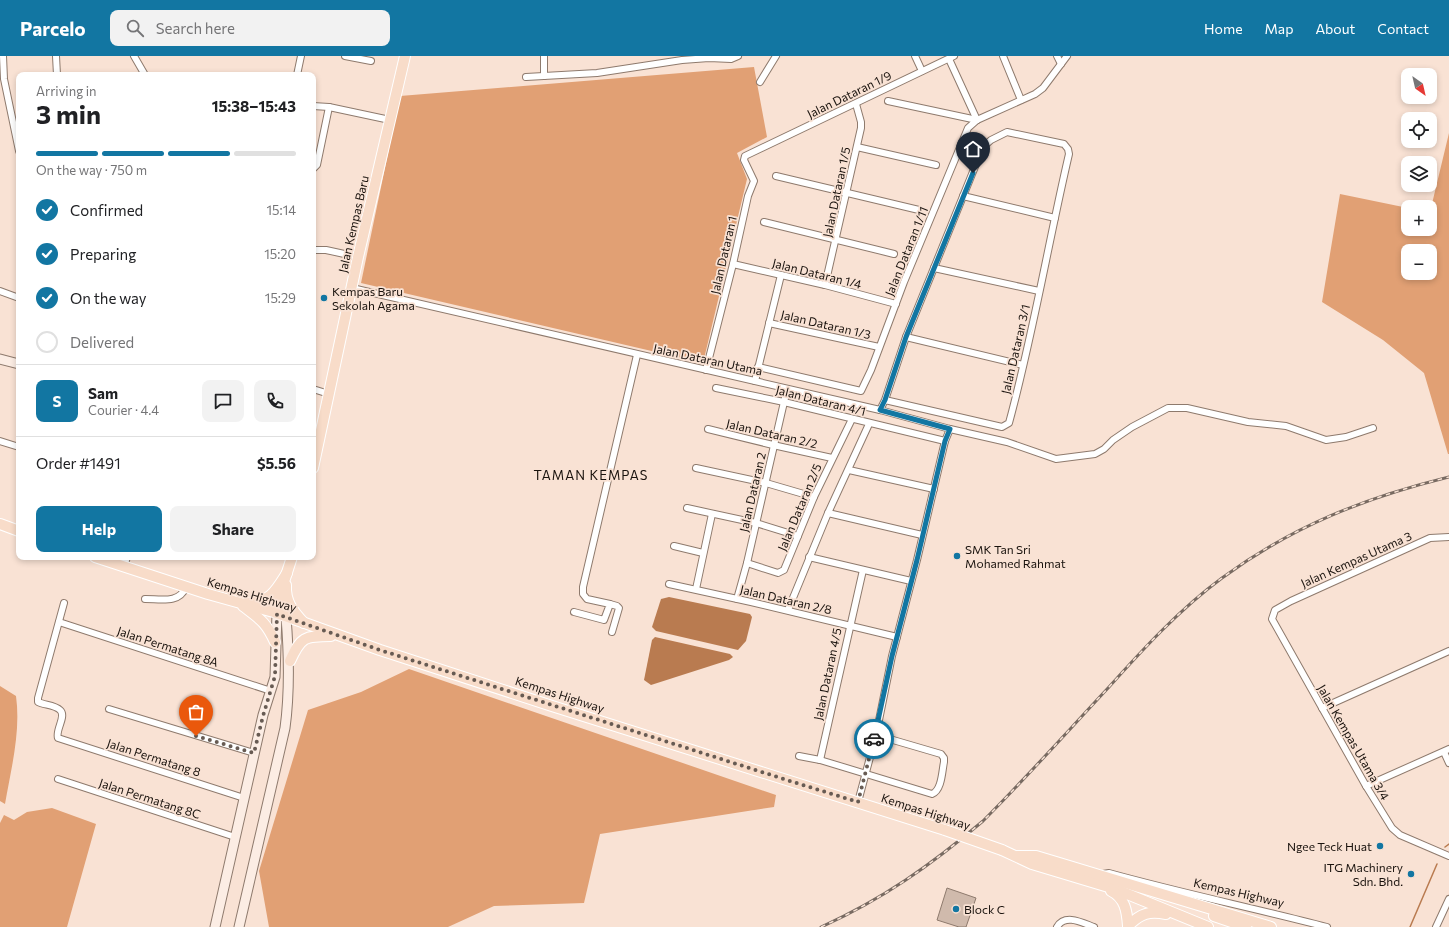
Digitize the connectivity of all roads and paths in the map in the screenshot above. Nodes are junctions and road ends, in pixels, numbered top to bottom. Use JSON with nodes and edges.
{"nodes":[{"id":1,"x":3,"y":56,"type":"edge"},
{"id":2,"x":56,"y":56,"type":"edge"},
{"id":3,"x":134,"y":56,"type":"edge"},
{"id":4,"x":301,"y":56,"type":"edge"},
{"id":5,"x":345,"y":56,"type":"edge"},
{"id":6,"x":405,"y":56,"type":"edge"},
{"id":7,"x":544,"y":56,"type":"edge"},
{"id":8,"x":738,"y":56,"type":"edge"},
{"id":9,"x":776,"y":56,"type":"edge"},
{"id":10,"x":915,"y":56,"type":"edge"},
{"id":11,"x":1003,"y":56,"type":"edge"},
{"id":12,"x":1057,"y":56,"type":"edge"},
{"id":13,"x":1067,"y":56,"type":"edge"},
{"id":14,"x":952,"y":57,"type":"edge"},
{"id":15,"x":371,"y":61,"type":"dead end"},
{"id":16,"x":1061,"y":64,"type":"junction"},
{"id":17,"x":922,"y":71,"type":"junction"},
{"id":18,"x":57,"y":72,"type":"edge"},
{"id":19,"x":143,"y":72,"type":"edge"},
{"id":20,"x":298,"y":72,"type":"edge"},
{"id":21,"x":544,"y":76,"type":"junction"},
{"id":22,"x":526,"y":77,"type":"dead end"},
{"id":23,"x":760,"y":82,"type":"dead end"},
{"id":24,"x":1021,"y":100,"type":"junction"},
{"id":25,"x":888,"y":101,"type":"dead end"},
{"id":26,"x":856,"y":104,"type":"junction"},
{"id":27,"x":316,"y":106,"type":"edge"},
{"id":28,"x":329,"y":107,"type":"junction"},
{"id":29,"x":390,"y":120,"type":"junction"},
{"id":30,"x":977,"y":120,"type":"junction"},
{"id":31,"x":16,"y":136,"type":"edge"},
{"id":32,"x":857,"y":147,"type":"junction"},
{"id":33,"x":753,"y":152,"type":"joint"},
{"id":34,"x":936,"y":165,"type":"dead end"},
{"id":35,"x":316,"y":166,"type":"edge"},
{"id":36,"x":776,"y":176,"type":"dead end"},
{"id":37,"x":847,"y":194,"type":"junction"},
{"id":38,"x":963,"y":196,"type":"junction"},
{"id":39,"x":919,"y":210,"type":"dead end"},
{"id":40,"x":1055,"y":218,"type":"junction"},
{"id":41,"x":764,"y":222,"type":"dead end"},
{"id":42,"x":836,"y":240,"type":"junction"},
{"id":43,"x":316,"y":250,"type":"edge"},
{"id":44,"x":894,"y":254,"type":"dead end"},
{"id":45,"x":358,"y":257,"type":"junction"},
{"id":46,"x":733,"y":264,"type":"junction"},
{"id":47,"x":934,"y":268,"type":"junction"},
{"id":48,"x":781,"y":275,"type":"junction"},
{"id":49,"x":825,"y":285,"type":"junction"},
{"id":50,"x":352,"y":288,"type":"junction"},
{"id":51,"x":1038,"y":291,"type":"junction"},
{"id":52,"x":0,"y":292,"type":"edge"},
{"id":53,"x":16,"y":297,"type":"edge"},
{"id":54,"x":896,"y":304,"type":"junction"},
{"id":55,"x":769,"y":323,"type":"junction"},
{"id":56,"x":906,"y":337,"type":"junction"},
{"id":57,"x":878,"y":347,"type":"junction"},
{"id":58,"x":637,"y":355,"type":"junction"},
{"id":59,"x":0,"y":359,"type":"edge"},
{"id":60,"x":16,"y":363,"type":"edge"},
{"id":61,"x":1023,"y":365,"type":"junction"},
{"id":62,"x":758,"y":367,"type":"junction"},
{"id":63,"x":706,"y":370,"type":"junction"},
{"id":64,"x":755,"y":381,"type":"junction"},
{"id":65,"x":716,"y":388,"type":"dead end"},
{"id":66,"x":787,"y":389,"type":"junction"},
{"id":67,"x":316,"y":390,"type":"edge"},
{"id":68,"x":330,"y":394,"type":"junction"},
{"id":69,"x":885,"y":400,"type":"junction"},
{"id":70,"x":784,"y":402,"type":"junction"},
{"id":71,"x":880,"y":410,"type":"junction"},
{"id":72,"x":852,"y":419,"type":"junction"},
{"id":73,"x":869,"y":424,"type":"junction"},
{"id":74,"x":1373,"y":428,"type":"dead end"},
{"id":75,"x":708,"y":429,"type":"dead end"},
{"id":76,"x":950,"y":429,"type":"junction"},
{"id":77,"x":0,"y":441,"type":"edge"},
{"id":78,"x":945,"y":441,"type":"junction"},
{"id":79,"x":316,"y":443,"type":"edge"},
{"id":80,"x":773,"y":445,"type":"junction"},
{"id":81,"x":16,"y":446,"type":"edge"},
{"id":82,"x":832,"y":458,"type":"junction"},
{"id":83,"x":696,"y":468,"type":"dead end"},
{"id":84,"x":849,"y":470,"type":"junction"},
{"id":85,"x":766,"y":483,"type":"junction"},
{"id":86,"x":934,"y":489,"type":"junction"},
{"id":87,"x":814,"y":497,"type":"junction"},
{"id":88,"x":687,"y":508,"type":"dead end"},
{"id":89,"x":828,"y":513,"type":"junction"},
{"id":90,"x":712,"y":514,"type":"junction"},
{"id":91,"x":756,"y":523,"type":"junction"},
{"id":92,"x":4,"y":525,"type":"edge"},
{"id":93,"x":16,"y":529,"type":"edge"},
{"id":94,"x":922,"y":535,"type":"junction"},
{"id":95,"x":798,"y":536,"type":"junction"},
{"id":96,"x":1449,"y":537,"type":"edge"},
{"id":97,"x":674,"y":546,"type":"dead end"},
{"id":98,"x":703,"y":553,"type":"junction"},
{"id":99,"x":809,"y":558,"type":"junction"},
{"id":100,"x":104,"y":560,"type":"edge"},
{"id":101,"x":126,"y":560,"type":"edge"},
{"id":102,"x":291,"y":560,"type":"edge"},
{"id":103,"x":747,"y":563,"type":"junction"},
{"id":104,"x":124,"y":567,"type":"junction"},
{"id":105,"x":863,"y":570,"type":"junction"},
{"id":106,"x":287,"y":573,"type":"junction"},
{"id":107,"x":911,"y":581,"type":"junction"},
{"id":108,"x":669,"y":584,"type":"dead end"},
{"id":109,"x":186,"y":587,"type":"junction"},
{"id":110,"x":696,"y":589,"type":"junction"},
{"id":111,"x":145,"y":599,"type":"dead end"},
{"id":112,"x":737,"y":599,"type":"junction"},
{"id":113,"x":64,"y":603,"type":"dead end"},
{"id":114,"x":238,"y":603,"type":"junction"},
{"id":115,"x":610,"y":604,"type":"junction"},
{"id":116,"x":788,"y":610,"type":"junction"},
{"id":117,"x":1275,"y":610,"type":"joint"},
{"id":118,"x":574,"y":612,"type":"dead end"},
{"id":119,"x":282,"y":615,"type":"junction"},
{"id":120,"x":58,"y":622,"type":"junction"},
{"id":121,"x":306,"y":624,"type":"junction"},
{"id":122,"x":849,"y":625,"type":"junction"},
{"id":123,"x":612,"y":632,"type":"dead end"},
{"id":124,"x":341,"y":636,"type":"junction"},
{"id":125,"x":897,"y":637,"type":"junction"},
{"id":126,"x":275,"y":642,"type":"junction"},
{"id":127,"x":1449,"y":651,"type":"edge"},
{"id":128,"x":290,"y":661,"type":"junction"},
{"id":129,"x":271,"y":691,"type":"junction"},
{"id":130,"x":1322,"y":708,"type":"junction"},
{"id":131,"x":109,"y":709,"type":"dead end"},
{"id":132,"x":876,"y":735,"type":"junction"},
{"id":133,"x":1446,"y":751,"type":"edge"},
{"id":134,"x":254,"y":753,"type":"junction"},
{"id":135,"x":799,"y":756,"type":"dead end"},
{"id":136,"x":820,"y":760,"type":"junction"},
{"id":137,"x":1449,"y":763,"type":"edge"},
{"id":138,"x":865,"y":774,"type":"junction"},
{"id":139,"x":58,"y":779,"type":"dead end"},
{"id":140,"x":1366,"y":786,"type":"junction"},
{"id":141,"x":244,"y":798,"type":"junction"},
{"id":142,"x":858,"y":802,"type":"junction"},
{"id":143,"x":235,"y":837,"type":"junction"},
{"id":144,"x":1017,"y":856,"type":"junction"},
{"id":145,"x":1449,"y":856,"type":"edge"},
{"id":146,"x":1100,"y":876,"type":"junction"},
{"id":147,"x":1080,"y":878,"type":"junction"},
{"id":148,"x":1449,"y":899,"type":"edge"},
{"id":149,"x":1198,"y":904,"type":"junction"},
{"id":150,"x":1447,"y":910,"type":"edge"},
{"id":151,"x":1182,"y":917,"type":"junction"},
{"id":152,"x":239,"y":926,"type":"edge"},
{"id":153,"x":1128,"y":926,"type":"edge"},
{"id":154,"x":214,"y":927,"type":"edge"},
{"id":155,"x":1057,"y":927,"type":"edge"},
{"id":156,"x":1094,"y":927,"type":"edge"},
{"id":157,"x":1208,"y":927,"type":"edge"},
{"id":158,"x":1246,"y":927,"type":"edge"},
{"id":159,"x":1271,"y":927,"type":"edge"},
{"id":160,"x":1327,"y":927,"type":"edge"},
{"id":161,"x":1436,"y":927,"type":"edge"}],
"edges":[{"from":1,"to":31,"type":"street"},
{"from":2,"to":18,"type":"street"},
{"from":3,"to":19,"type":"street"},
{"from":4,"to":20,"type":"street"},
{"from":5,"to":15,"type":"street"},
{"from":6,"to":29,"type":"main road","name":"Jalan Kempas Baru"},
{"from":7,"to":21,"type":"street"},
{"from":8,"to":21,"type":"street"},
{"from":9,"to":23,"type":"street"},
{"from":10,"to":17,"type":"street"},
{"from":11,"to":24,"type":"street"},
{"from":12,"to":16,"type":"street"},
{"from":13,"to":16,"type":"street"},
{"from":14,"to":17,"type":"street","name":"Jalan Dataran 1/9"},
{"from":14,"to":30,"type":"street"},
{"from":16,"to":24,"type":"street"},
{"from":17,"to":26,"type":"street","name":"Jalan Dataran 1/9"},
{"from":21,"to":22,"type":"street"},
{"from":24,"to":30,"type":"street"},
{"from":25,"to":30,"type":"street"},
{"from":26,"to":32,"type":"street","name":"Jalan Dataran 1/5"},
{"from":26,"to":33,"type":"street","name":"Jalan Dataran 1/9"},
{"from":27,"to":28,"type":"street"},
{"from":28,"to":29,"type":"street"},
{"from":28,"to":35,"type":"street"},
{"from":29,"to":45,"type":"main road","name":"Jalan Kempas Baru"},
{"from":30,"to":54,"type":"street","name":"Jalan Dataran 1/11"},
{"from":32,"to":34,"type":"street"},
{"from":32,"to":37,"type":"street","name":"Jalan Dataran 1/5"},
{"from":33,"to":46,"type":"street","name":"Jalan Dataran 1"},
{"from":36,"to":37,"type":"street"},
{"from":37,"to":39,"type":"street"},
{"from":37,"to":42,"type":"street","name":"Jalan Dataran 1/5"},
{"from":38,"to":40,"type":"street"},
{"from":38,"to":40,"type":"street","name":"Jalan Dataran 3/1"},
{"from":38,"to":47,"type":"street"},
{"from":40,"to":51,"type":"street","name":"Jalan Dataran 3/1"},
{"from":41,"to":42,"type":"street"},
{"from":42,"to":44,"type":"street"},
{"from":42,"to":49,"type":"street","name":"Jalan Dataran 1/5"},
{"from":43,"to":45,"type":"street"},
{"from":45,"to":50,"type":"main road","name":"Jalan Kempas Baru"},
{"from":46,"to":48,"type":"street","name":"Jalan Dataran 1/4"},
{"from":46,"to":63,"type":"street","name":"Jalan Dataran 1"},
{"from":47,"to":51,"type":"street"},
{"from":47,"to":56,"type":"street"},
{"from":48,"to":49,"type":"street","name":"Jalan Dataran 1/4"},
{"from":48,"to":55,"type":"street"},
{"from":49,"to":54,"type":"street","name":"Jalan Dataran 1/4"},
{"from":50,"to":58,"type":"street","name":"Jalan Dataran Utama"},
{"from":50,"to":68,"type":"main road","name":"Jalan Kempas Baru"},
{"from":51,"to":61,"type":"street","name":"Jalan Dataran 3/1"},
{"from":52,"to":53,"type":"street"},
{"from":54,"to":57,"type":"street","name":"Jalan Dataran 1/11"},
{"from":55,"to":57,"type":"street","name":"Jalan Dataran 1/3"},
{"from":55,"to":62,"type":"street"},
{"from":56,"to":61,"type":"street"},
{"from":56,"to":69,"type":"street"},
{"from":57,"to":62,"type":"street","name":"Jalan Dataran 1/11"},
{"from":58,"to":63,"type":"street","name":"Jalan Dataran Utama"},
{"from":58,"to":115,"type":"street"},
{"from":59,"to":60,"type":"street"},
{"from":61,"to":69,"type":"street","name":"Jalan Dataran 3/1"},
{"from":62,"to":64,"type":"street"},
{"from":63,"to":64,"type":"street","name":"Jalan Dataran Utama"},
{"from":64,"to":66,"type":"street","name":"Jalan Dataran Utama"},
{"from":65,"to":70,"type":"street","name":"Jalan Dataran 4/1"},
{"from":66,"to":70,"type":"street","name":"Jalan Dataran 2"},
{"from":66,"to":71,"type":"street","name":"Jalan Dataran Utama"},
{"from":67,"to":68,"type":"street"},
{"from":68,"to":79,"type":"main road","name":"Jalan Kempas Baru"},
{"from":69,"to":71,"type":"street"},
{"from":70,"to":72,"type":"street","name":"Jalan Dataran 4/1"},
{"from":70,"to":80,"type":"street","name":"Jalan Dataran 2"},
{"from":71,"to":76,"type":"street","name":"Jalan Dataran Utama"},
{"from":72,"to":73,"type":"street","name":"Jalan Dataran 4/1"},
{"from":72,"to":82,"type":"street","name":"Jalan Dataran 2/5"},
{"from":73,"to":78,"type":"street","name":"Jalan Dataran 4/1"},
{"from":73,"to":84,"type":"street"},
{"from":74,"to":76,"type":"street","name":"Jalan Dataran Utama"},
{"from":75,"to":80,"type":"street","name":"Jalan Dataran 2/2"},
{"from":76,"to":78,"type":"street"},
{"from":77,"to":81,"type":"street"},
{"from":78,"to":86,"type":"street"},
{"from":80,"to":82,"type":"street","name":"Jalan Dataran 2/2"},
{"from":80,"to":85,"type":"street","name":"Jalan Dataran 2"},
{"from":82,"to":87,"type":"street","name":"Jalan Dataran 2/5"},
{"from":83,"to":85,"type":"street"},
{"from":84,"to":86,"type":"street"},
{"from":84,"to":89,"type":"street"},
{"from":85,"to":87,"type":"street"},
{"from":85,"to":91,"type":"street","name":"Jalan Dataran 2"},
{"from":86,"to":94,"type":"street"},
{"from":87,"to":95,"type":"street","name":"Jalan Dataran 2/5"},
{"from":88,"to":90,"type":"street"},
{"from":89,"to":94,"type":"street"},
{"from":89,"to":99,"type":"street"},
{"from":90,"to":91,"type":"street"},
{"from":90,"to":98,"type":"street"},
{"from":91,"to":95,"type":"street"},
{"from":91,"to":103,"type":"street","name":"Jalan Dataran 2"},
{"from":92,"to":93,"type":"main road"},
{"from":94,"to":107,"type":"street"},
{"from":95,"to":103,"type":"street","name":"Jalan Dataran 2/5"},
{"from":96,"to":117,"type":"street","name":"Jalan Kempas Utama 3"},
{"from":97,"to":98,"type":"street"},
{"from":98,"to":110,"type":"street"},
{"from":99,"to":105,"type":"street"},
{"from":99,"to":116,"type":"street"},
{"from":100,"to":104,"type":"main road","name":"Kempas Highway"},
{"from":101,"to":104,"type":"street"},
{"from":102,"to":106,"type":"main road"},
{"from":103,"to":112,"type":"street","name":"Jalan Dataran 2"},
{"from":104,"to":109,"type":"main road","name":"Kempas Highway"},
{"from":105,"to":107,"type":"street"},
{"from":105,"to":122,"type":"street","name":"Jalan Dataran 4/5"},
{"from":106,"to":114,"type":"main road"},
{"from":106,"to":119,"type":"main road"},
{"from":106,"to":121,"type":"main road"},
{"from":107,"to":125,"type":"street"},
{"from":108,"to":110,"type":"street","name":"Jalan Dataran 2/8"},
{"from":109,"to":111,"type":"street"},
{"from":109,"to":114,"type":"main road","name":"Kempas Highway"},
{"from":110,"to":112,"type":"street","name":"Jalan Dataran 2/8"},
{"from":112,"to":116,"type":"street","name":"Jalan Dataran 2/8"},
{"from":113,"to":120,"type":"street"},
{"from":114,"to":119,"type":"main road","name":"Kempas Highway"},
{"from":114,"to":126,"type":"main road"},
{"from":115,"to":118,"type":"street"},
{"from":115,"to":123,"type":"street"},
{"from":116,"to":122,"type":"street","name":"Jalan Dataran 2/8"},
{"from":117,"to":130,"type":"street","name":"Jalan Kempas Utama 3/4"},
{"from":119,"to":121,"type":"main road","name":"Kempas Highway"},
{"from":119,"to":126,"type":"street"},
{"from":119,"to":128,"type":"street"},
{"from":120,"to":129,"type":"street","name":"Jalan Permatang 8A"},
{"from":120,"to":141,"type":"street","name":"Jalan Permatang 8"},
{"from":121,"to":124,"type":"main road","name":"Kempas Highway"},
{"from":122,"to":125,"type":"street","name":"Jalan Dataran 2/8"},
{"from":122,"to":136,"type":"street","name":"Jalan Dataran 4/5"},
{"from":124,"to":128,"type":"main road"},
{"from":124,"to":142,"type":"main road","name":"Kempas Highway"},
{"from":125,"to":132,"type":"street"},
{"from":126,"to":129,"type":"street"},
{"from":127,"to":130,"type":"street"},
{"from":128,"to":152,"type":"street"},
{"from":129,"to":134,"type":"street"},
{"from":130,"to":140,"type":"street","name":"Jalan Kempas Utama 3/4"},
{"from":131,"to":134,"type":"street"},
{"from":132,"to":138,"type":"street"},
{"from":132,"to":138,"type":"street"},
{"from":133,"to":137,"type":"street"},
{"from":133,"to":140,"type":"street"},
{"from":134,"to":141,"type":"street"},
{"from":135,"to":136,"type":"street"},
{"from":136,"to":138,"type":"street"},
{"from":138,"to":142,"type":"street"},
{"from":139,"to":143,"type":"street","name":"Jalan Permatang 8C"},
{"from":140,"to":145,"type":"street","name":"Jalan Kempas Utama 3/4"},
{"from":141,"to":143,"type":"street"},
{"from":142,"to":144,"type":"main road","name":"Kempas Highway","bridge":true},
{"from":143,"to":154,"type":"street"},
{"from":144,"to":146,"type":"main road","name":"Kempas Highway"},
{"from":144,"to":147,"type":"main road","name":"Kempas Highway"},
{"from":146,"to":149,"type":"main road","name":"Kempas Highway"},
{"from":146,"to":160,"type":"street","name":"Kempas Highway"},
{"from":147,"to":151,"type":"main road","name":"Kempas Highway"},
{"from":147,"to":153,"type":"main road"},
{"from":148,"to":150,"type":"street"},
{"from":149,"to":158,"type":"main road"},
{"from":149,"to":159,"type":"main road","name":"Kempas Highway"},
{"from":150,"to":161,"type":"street"},
{"from":151,"to":153,"type":"main road"},
{"from":151,"to":157,"type":"main road","name":"Kempas Highway"},
{"from":155,"to":156,"type":"street"}]}
